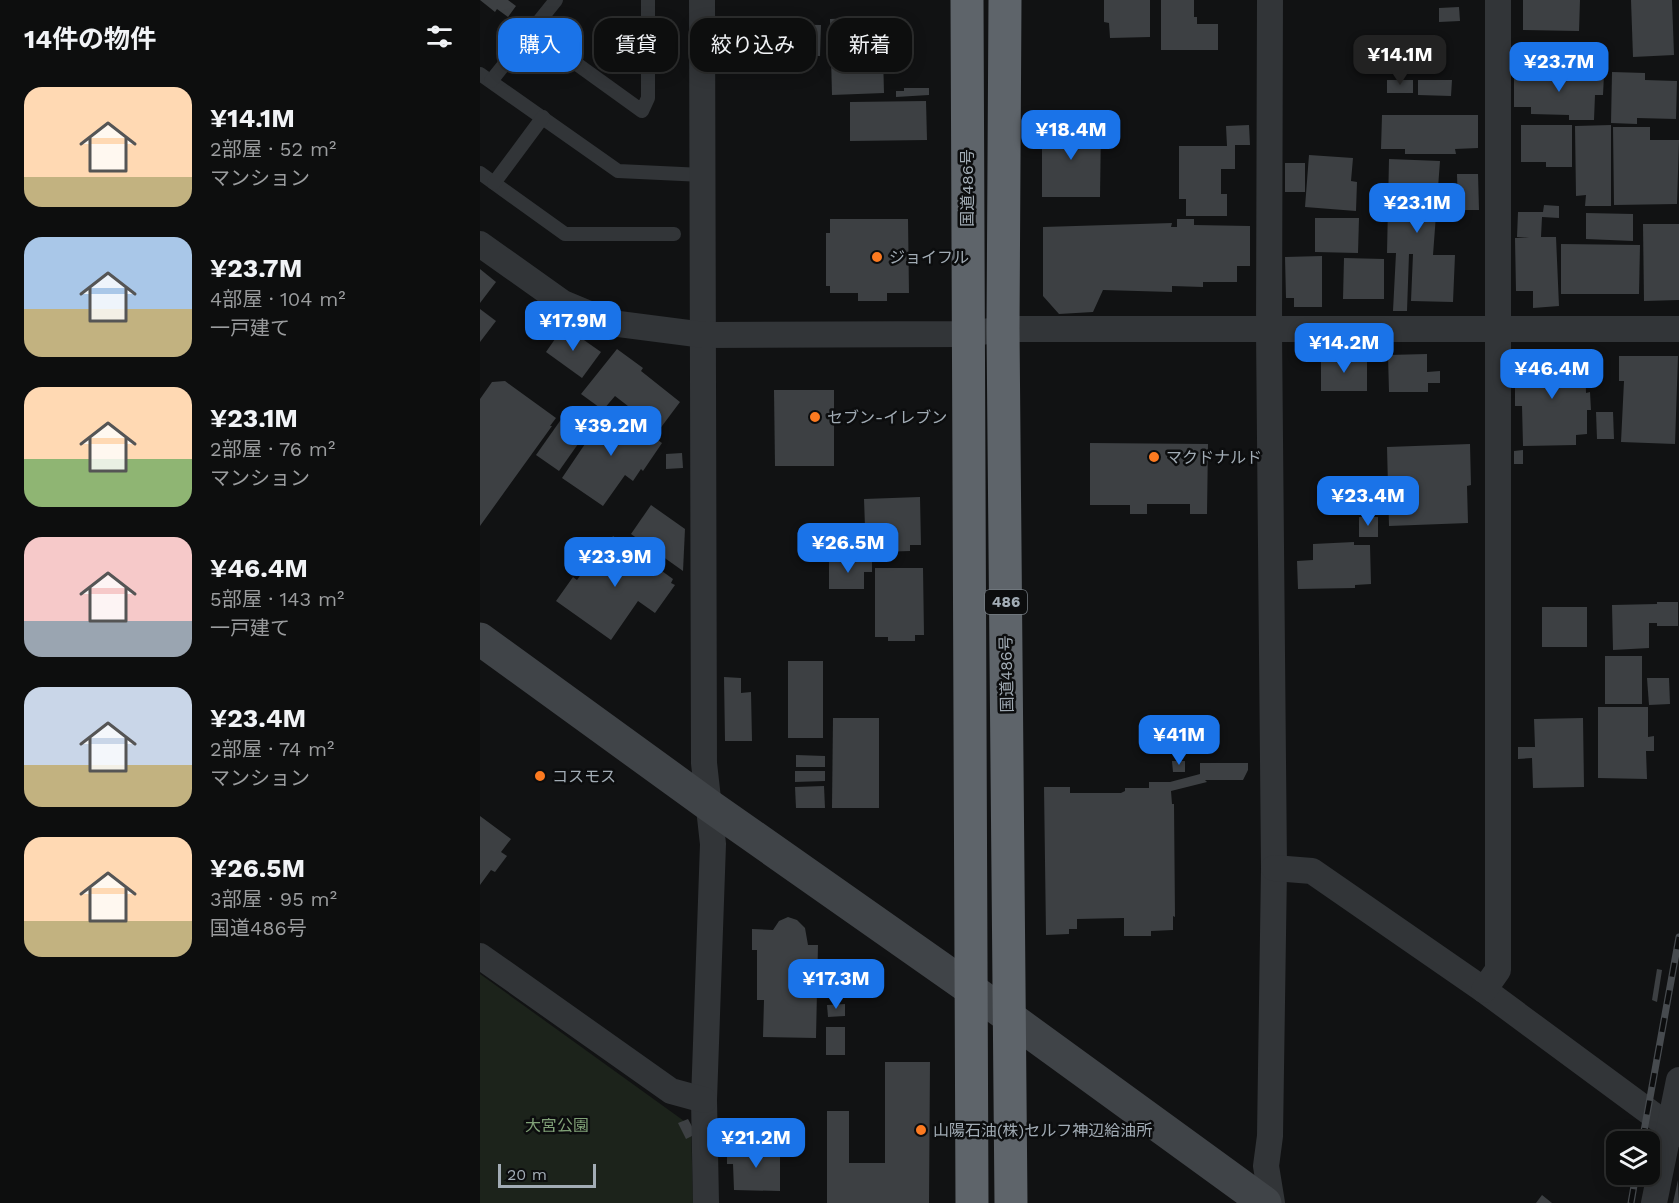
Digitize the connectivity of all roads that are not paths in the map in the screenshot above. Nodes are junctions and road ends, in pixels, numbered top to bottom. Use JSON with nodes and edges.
{"nodes":[{"id":1,"x":556,"y":0,"type":"edge"},
{"id":2,"x":648,"y":0,"type":"edge"},
{"id":3,"x":702,"y":0,"type":"edge"},
{"id":4,"x":967,"y":0,"type":"edge"},
{"id":5,"x":1005,"y":0,"type":"edge"},
{"id":6,"x":1270,"y":0,"type":"edge"},
{"id":7,"x":1498,"y":0,"type":"edge"},
{"id":8,"x":541,"y":18,"type":"edge"},
{"id":9,"x":498,"y":65,"type":"edge"},
{"id":10,"x":582,"y":68,"type":"edge"},
{"id":11,"x":486,"y":77,"type":"edge"},
{"id":12,"x":543,"y":117,"type":"junction"},
{"id":13,"x":480,"y":173,"type":"edge"},
{"id":14,"x":703,"y":175,"type":"junction"},
{"id":15,"x":494,"y":183,"type":"junction"},
{"id":16,"x":674,"y":234,"type":"dead end"},
{"id":17,"x":480,"y":244,"type":"edge"},
{"id":18,"x":1003,"y":329,"type":"junction"},
{"id":19,"x":1499,"y":329,"type":"junction"},
{"id":20,"x":1679,"y":329,"type":"edge"},
{"id":21,"x":1269,"y":331,"type":"junction"},
{"id":22,"x":968,"y":334,"type":"junction"},
{"id":23,"x":704,"y":335,"type":"junction"},
{"id":24,"x":480,"y":639,"type":"edge"},
{"id":25,"x":710,"y":806,"type":"junction"},
{"id":26,"x":1275,"y":868,"type":"junction"},
{"id":27,"x":480,"y":956,"type":"edge"},
{"id":28,"x":972,"y":990,"type":"junction"},
{"id":29,"x":1484,"y":990,"type":"junction"},
{"id":30,"x":1010,"y":1017,"type":"junction"},
{"id":31,"x":1679,"y":1080,"type":"edge"},
{"id":32,"x":704,"y":1100,"type":"junction"},
{"id":33,"x":1675,"y":1131,"type":"edge"},
{"id":34,"x":706,"y":1203,"type":"edge"},
{"id":35,"x":972,"y":1203,"type":"edge"},
{"id":36,"x":1011,"y":1203,"type":"edge"},
{"id":37,"x":1265,"y":1203,"type":"edge"},
{"id":38,"x":1272,"y":1203,"type":"edge"},
{"id":39,"x":1654,"y":1203,"type":"edge"}],
"edges":[{"from":1,"to":8,"type":"lane"},
{"from":2,"to":10,"type":"lane"},
{"from":3,"to":14,"type":"street"},
{"from":4,"to":22,"type":"highway","name":"国道486号","number":"486"},
{"from":5,"to":18,"type":"highway","name":"国道486号","number":"486"},
{"from":6,"to":21,"type":"street"},
{"from":7,"to":19,"type":"street"},
{"from":9,"to":11,"type":"lane"},
{"from":11,"to":12,"type":"lane"},
{"from":12,"to":14,"type":"lane"},
{"from":12,"to":15,"type":"lane"},
{"from":13,"to":15,"type":"lane"},
{"from":14,"to":23,"type":"street"},
{"from":15,"to":16,"type":"lane"},
{"from":17,"to":23,"type":"street"},
{"from":18,"to":21,"type":"street"},
{"from":18,"to":22,"type":"street"},
{"from":18,"to":30,"type":"highway","name":"国道486号","number":"486"},
{"from":19,"to":20,"type":"street"},
{"from":19,"to":21,"type":"street"},
{"from":19,"to":29,"type":"street"},
{"from":21,"to":26,"type":"street"},
{"from":22,"to":23,"type":"street"},
{"from":22,"to":28,"type":"highway","name":"国道486号","number":"486"},
{"from":23,"to":25,"type":"street"},
{"from":24,"to":25,"type":"street"},
{"from":25,"to":28,"type":"street"},
{"from":25,"to":32,"type":"street"},
{"from":26,"to":29,"type":"street"},
{"from":26,"to":38,"type":"street"},
{"from":27,"to":32,"type":"street"},
{"from":28,"to":30,"type":"street"},
{"from":28,"to":35,"type":"highway","name":"国道486号","number":"486"},
{"from":29,"to":33,"type":"street"},
{"from":30,"to":36,"type":"highway","name":"国道486号","number":"486"},
{"from":30,"to":37,"type":"street"},
{"from":31,"to":33,"type":"street"},
{"from":32,"to":34,"type":"street"},
{"from":33,"to":39,"type":"street"}]}
